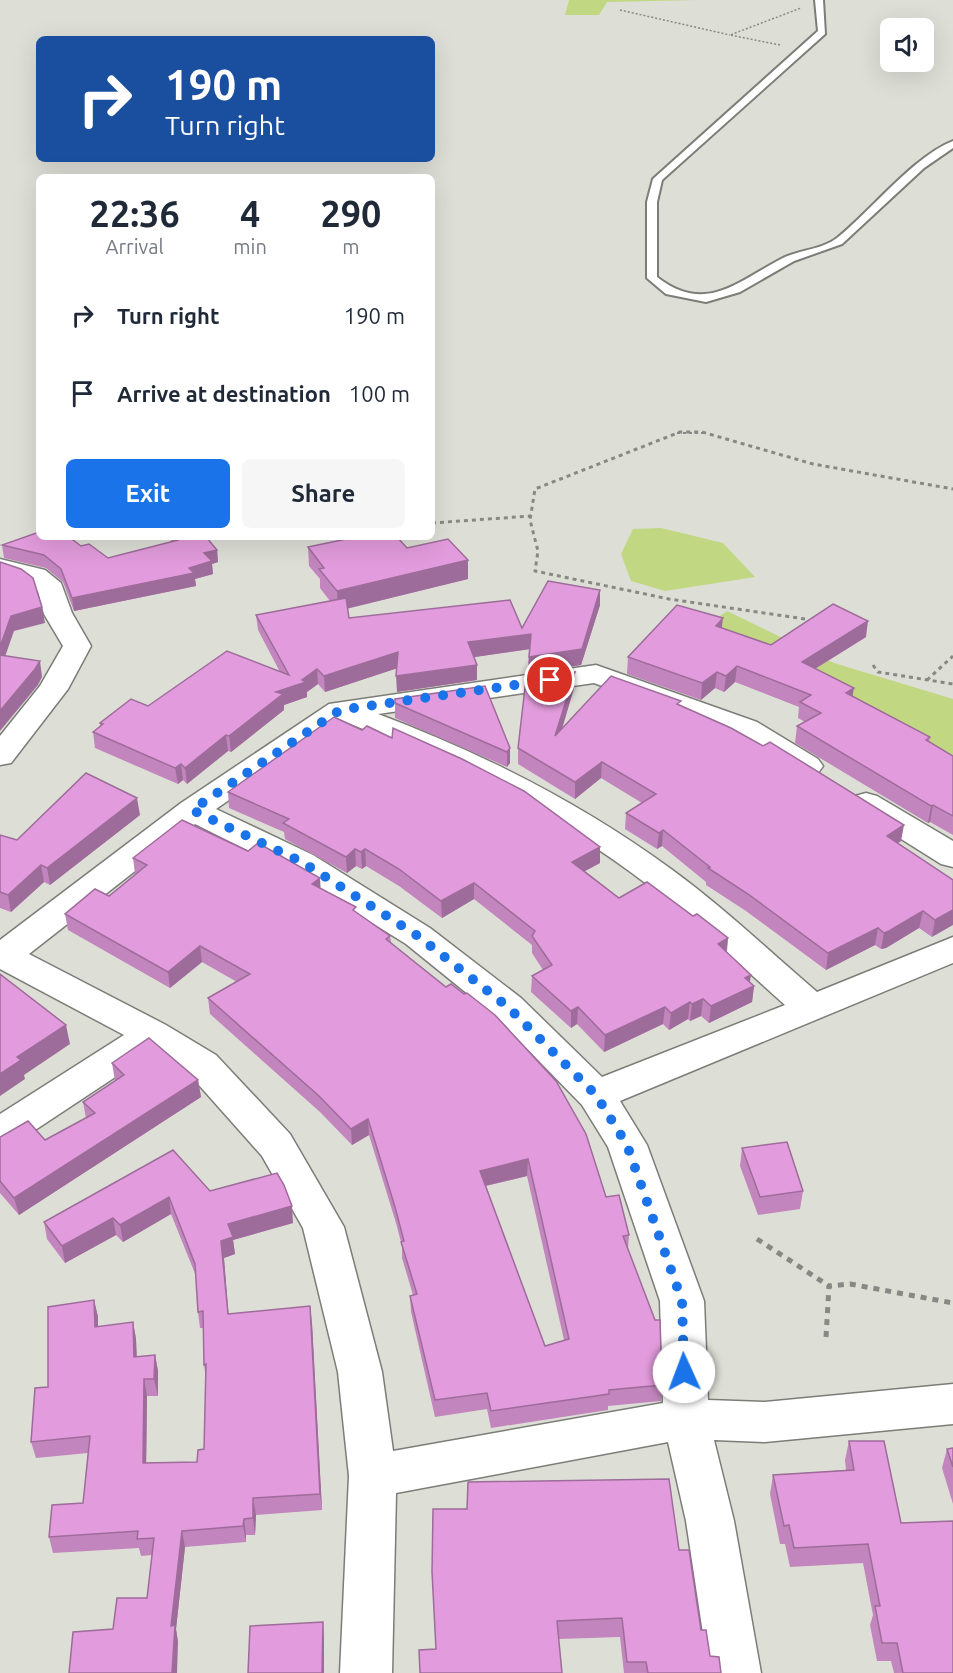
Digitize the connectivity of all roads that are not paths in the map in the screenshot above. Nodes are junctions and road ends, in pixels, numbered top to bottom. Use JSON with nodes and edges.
{"nodes":[{"id":1,"x":819,"y":1,"type":"edge"},
{"id":2,"x":953,"y":144,"type":"edge"},
{"id":3,"x":0,"y":567,"type":"edge"},
{"id":4,"x":340,"y":710,"type":"junction"},
{"id":5,"x":0,"y":756,"type":"edge"},
{"id":6,"x":192,"y":810,"type":"junction"},
{"id":7,"x":953,"y":856,"type":"edge"},
{"id":8,"x":953,"y":949,"type":"edge"},
{"id":9,"x":1,"y":955,"type":"edge"},
{"id":10,"x":812,"y":1009,"type":"junction"},
{"id":11,"x":153,"y":1034,"type":"junction"},
{"id":12,"x":596,"y":1095,"type":"junction"},
{"id":13,"x":0,"y":1133,"type":"edge"},
{"id":14,"x":953,"y":1404,"type":"edge"},
{"id":15,"x":686,"y":1419,"type":"junction"},
{"id":16,"x":373,"y":1476,"type":"junction"},
{"id":17,"x":366,"y":1673,"type":"edge"},
{"id":18,"x":735,"y":1673,"type":"edge"}],
"edges":[{"from":1,"to":2,"type":"lane"},
{"from":3,"to":5,"type":"street"},
{"from":4,"to":6,"type":"street"},
{"from":4,"to":7,"type":"street"},
{"from":4,"to":10,"type":"street"},
{"from":6,"to":9,"type":"street"},
{"from":6,"to":12,"type":"street"},
{"from":8,"to":10,"type":"street"},
{"from":9,"to":11,"type":"street"},
{"from":10,"to":12,"type":"street"},
{"from":11,"to":13,"type":"street"},
{"from":11,"to":16,"type":"street"},
{"from":12,"to":15,"type":"street"},
{"from":14,"to":15,"type":"street"},
{"from":15,"to":16,"type":"street"},
{"from":15,"to":18,"type":"street"},
{"from":16,"to":17,"type":"street"}]}
